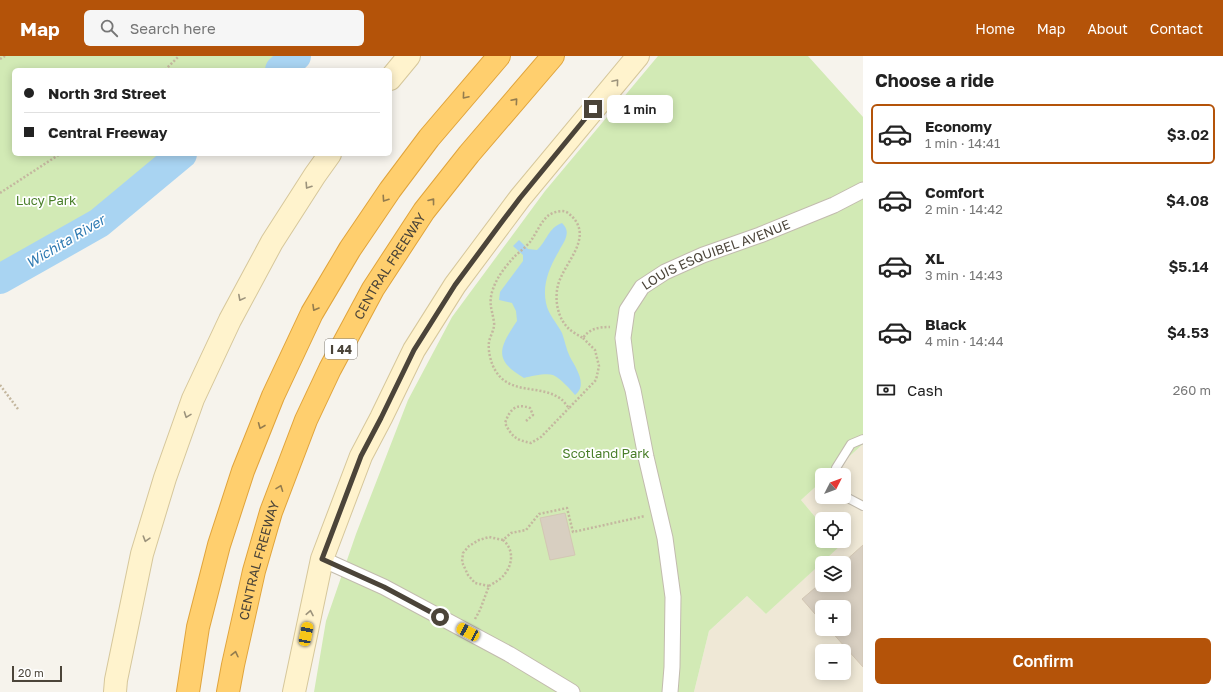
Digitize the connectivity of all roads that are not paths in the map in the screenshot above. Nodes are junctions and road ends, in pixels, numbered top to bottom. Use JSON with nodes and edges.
{"nodes":[{"id":1,"x":409,"y":56,"type":"edge"},
{"id":2,"x":499,"y":56,"type":"edge"},
{"id":3,"x":553,"y":56,"type":"edge"},
{"id":4,"x":638,"y":56,"type":"edge"},
{"id":5,"x":392,"y":77,"type":"edge"},
{"id":6,"x":328,"y":156,"type":"edge"},
{"id":7,"x":863,"y":190,"type":"edge"},
{"id":8,"x":863,"y":440,"type":"edge"},
{"id":9,"x":836,"y":468,"type":"edge"},
{"id":10,"x":851,"y":500,"type":"edge"},
{"id":11,"x":863,"y":506,"type":"edge"},
{"id":12,"x":322,"y":559,"type":"junction"},
{"id":13,"x":115,"y":692,"type":"edge"},
{"id":14,"x":188,"y":692,"type":"edge"},
{"id":15,"x":228,"y":692,"type":"edge"},
{"id":16,"x":294,"y":692,"type":"edge"},
{"id":17,"x":572,"y":692,"type":"edge"},
{"id":18,"x":670,"y":692,"type":"edge"}],
"edges":[{"from":1,"to":5,"type":"main road"},
{"from":2,"to":14,"type":"highway","one_way":true},
{"from":15,"to":3,"type":"highway","name":"CENTRAL FREEWAY","number":"I 44","one_way":true},
{"from":12,"to":4,"type":"main road","one_way":true},
{"from":6,"to":13,"type":"main road","one_way":true},
{"from":7,"to":18,"type":"street","name":"LOUIS ESQUIBEL AVENUE"},
{"from":8,"to":9,"type":"lane"},
{"from":10,"to":11,"type":"lane"},
{"from":16,"to":12,"type":"main road","one_way":true},
{"from":12,"to":17,"type":"street"}]}
